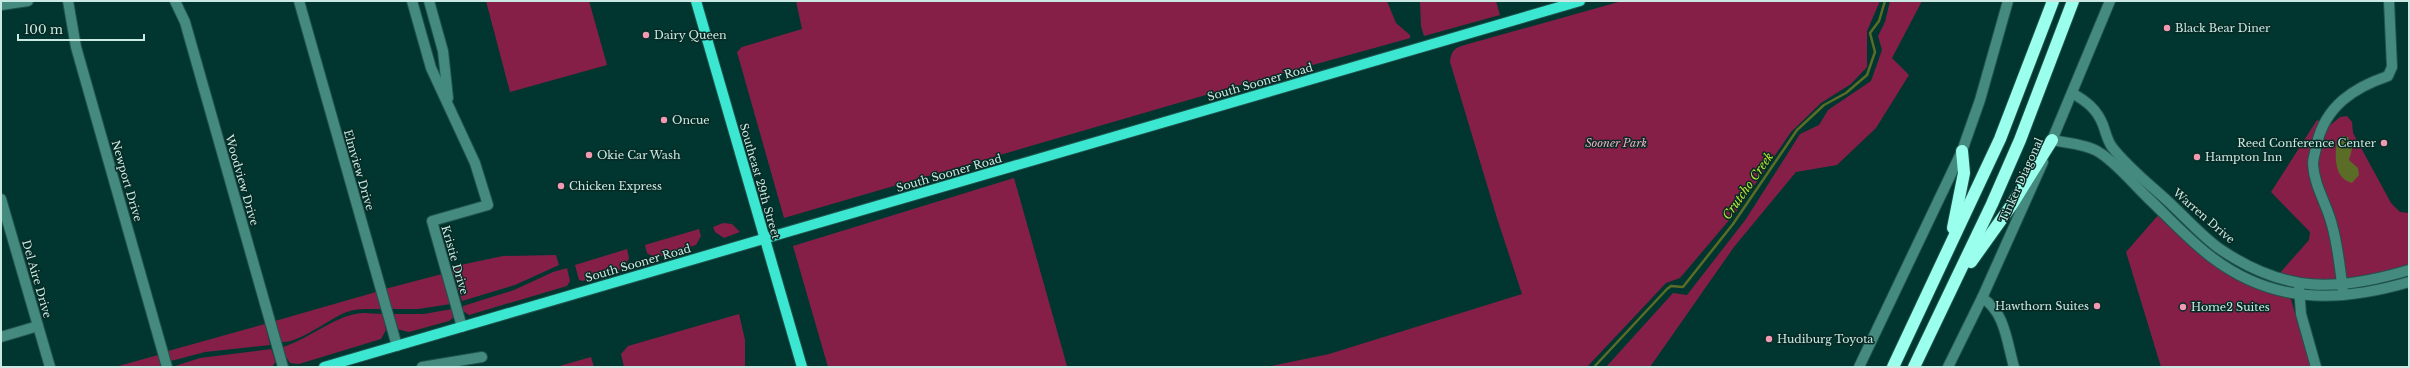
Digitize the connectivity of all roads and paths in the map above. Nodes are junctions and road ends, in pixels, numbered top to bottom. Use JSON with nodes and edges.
{"nodes":[{"id":1,"x":28,"y":1,"type":"edge"},
{"id":2,"x":68,"y":1,"type":"edge"},
{"id":3,"x":175,"y":1,"type":"edge"},
{"id":4,"x":299,"y":1,"type":"edge"},
{"id":5,"x":412,"y":1,"type":"edge"},
{"id":6,"x":429,"y":1,"type":"edge"},
{"id":7,"x":696,"y":1,"type":"edge"},
{"id":8,"x":1580,"y":1,"type":"edge"},
{"id":9,"x":2008,"y":1,"type":"edge"},
{"id":10,"x":2053,"y":1,"type":"edge"},
{"id":11,"x":2073,"y":1,"type":"edge"},
{"id":12,"x":2110,"y":1,"type":"edge"},
{"id":13,"x":2389,"y":1,"type":"edge"},
{"id":14,"x":1,"y":5,"type":"edge"},
{"id":15,"x":2072,"y":93,"type":"junction"},
{"id":16,"x":449,"y":104,"type":"junction"},
{"id":17,"x":2052,"y":140,"type":"junction"},
{"id":18,"x":1962,"y":151,"type":"junction"},
{"id":19,"x":1,"y":199,"type":"edge"},
{"id":20,"x":4,"y":220,"type":"edge"},
{"id":21,"x":765,"y":239,"type":"junction"},
{"id":22,"x":1948,"y":252,"type":"junction"},
{"id":23,"x":2409,"y":270,"type":"edge"},
{"id":24,"x":2409,"y":282,"type":"edge"},
{"id":25,"x":2342,"y":285,"type":"junction"},
{"id":26,"x":2299,"y":288,"type":"junction"},
{"id":27,"x":1950,"y":290,"type":"junction"},
{"id":28,"x":2343,"y":296,"type":"junction"},
{"id":29,"x":1982,"y":298,"type":"junction"},
{"id":30,"x":38,"y":326,"type":"junction"},
{"id":31,"x":462,"y":327,"type":"junction"},
{"id":32,"x":1,"y":337,"type":"edge"},
{"id":33,"x":397,"y":346,"type":"junction"},
{"id":34,"x":482,"y":357,"type":"dead end"},
{"id":35,"x":50,"y":367,"type":"edge"},
{"id":36,"x":167,"y":367,"type":"edge"},
{"id":37,"x":283,"y":367,"type":"edge"},
{"id":38,"x":324,"y":367,"type":"edge"},
{"id":39,"x":422,"y":367,"type":"edge"},
{"id":40,"x":802,"y":367,"type":"edge"},
{"id":41,"x":1859,"y":367,"type":"edge"},
{"id":42,"x":1893,"y":367,"type":"edge"},
{"id":43,"x":1914,"y":367,"type":"edge"},
{"id":44,"x":1948,"y":367,"type":"edge"},
{"id":45,"x":2014,"y":367,"type":"edge"},
{"id":46,"x":2316,"y":367,"type":"edge"}],
"edges":[{"from":1,"to":14,"type":"street"},
{"from":2,"to":36,"type":"street","name":"Newport Drive"},
{"from":3,"to":37,"type":"street","name":"Woodview Drive"},
{"from":4,"to":33,"type":"street","name":"Elmview Drive"},
{"from":5,"to":16,"type":"street","name":"Kristie Drive"},
{"from":6,"to":16,"type":"street","name":"Kristie Drive"},
{"from":7,"to":21,"type":"main road","name":"Southeast 29th Street"},
{"from":8,"to":21,"type":"main road","name":"South Sooner Road"},
{"from":9,"to":18,"type":"street"},
{"from":10,"to":22,"type":"highway"},
{"from":11,"to":27,"type":"highway","name":"Tinker Diagonal"},
{"from":12,"to":15,"type":"street","name":"Tinker Diagonal"},
{"from":13,"to":25,"type":"street"},
{"from":15,"to":17,"type":"street","name":"Tinker Diagonal"},
{"from":15,"to":26,"type":"street","name":"Warren Drive"},
{"from":16,"to":31,"type":"street","name":"Kristie Drive"},
{"from":17,"to":26,"type":"street","name":"Warren Drive"},
{"from":17,"to":27,"type":"highway"},
{"from":17,"to":29,"type":"street","name":"Tinker Diagonal"},
{"from":18,"to":22,"type":"highway"},
{"from":18,"to":41,"type":"street"},
{"from":19,"to":20,"type":"street","name":"Del Aire Drive"},
{"from":20,"to":30,"type":"street","name":"Del Aire Drive"},
{"from":21,"to":31,"type":"main road","name":"South Sooner Road"},
{"from":21,"to":40,"type":"main road","name":"Southeast 29th Street"},
{"from":22,"to":42,"type":"highway"},
{"from":23,"to":25,"type":"street","name":"Warren Drive"},
{"from":24,"to":28,"type":"street","name":"Warren Drive"},
{"from":25,"to":26,"type":"street","name":"Warren Drive"},
{"from":25,"to":28,"type":"street"},
{"from":26,"to":28,"type":"street","name":"Warren Drive"},
{"from":26,"to":46,"type":"street"},
{"from":27,"to":43,"type":"highway","name":"Tinker Diagonal"},
{"from":29,"to":44,"type":"street","name":"Tinker Diagonal"},
{"from":29,"to":45,"type":"street"},
{"from":30,"to":32,"type":"street"},
{"from":30,"to":35,"type":"street","name":"Del Aire Drive"},
{"from":31,"to":33,"type":"main road","name":"South Sooner Road"},
{"from":33,"to":38,"type":"main road","name":"South Sooner Road"},
{"from":34,"to":39,"type":"street"}]}
